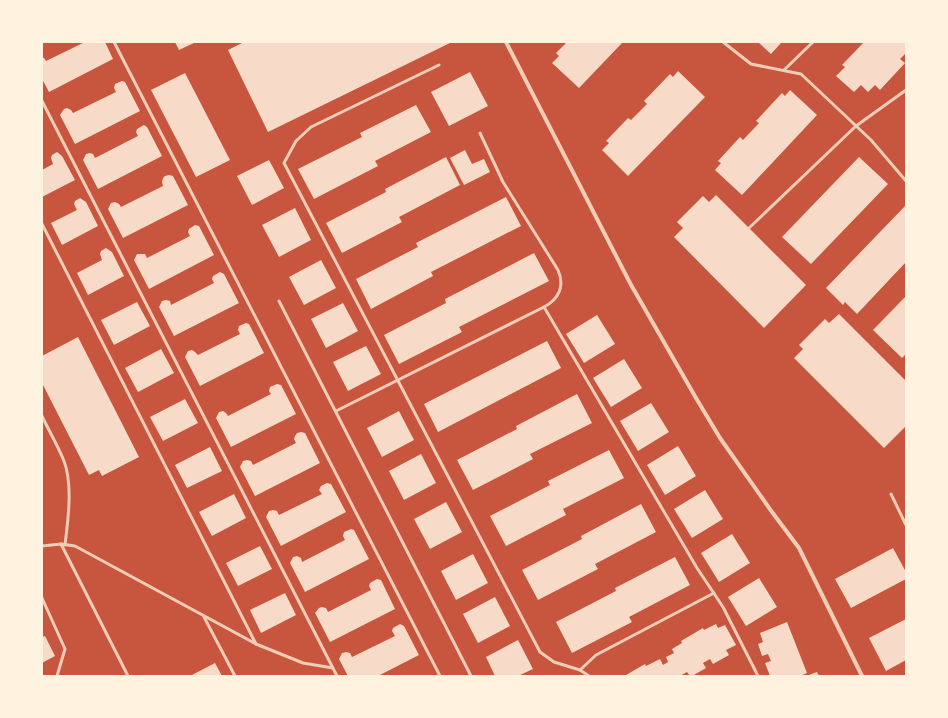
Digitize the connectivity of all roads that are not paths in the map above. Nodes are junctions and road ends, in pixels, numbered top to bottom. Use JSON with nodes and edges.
{"nodes":[{"id":1,"x":114,"y":42,"type":"edge"},
{"id":2,"x":506,"y":42,"type":"edge"},
{"id":3,"x":723,"y":42,"type":"edge"},
{"id":4,"x":813,"y":42,"type":"edge"},
{"id":5,"x":439,"y":65,"type":"dead end"},
{"id":6,"x":784,"y":70,"type":"junction"},
{"id":7,"x":906,"y":90,"type":"edge"},
{"id":8,"x":42,"y":101,"type":"edge"},
{"id":9,"x":856,"y":126,"type":"junction"},
{"id":10,"x":480,"y":133,"type":"dead end"},
{"id":11,"x":906,"y":181,"type":"edge"},
{"id":12,"x":42,"y":224,"type":"edge"},
{"id":13,"x":749,"y":228,"type":"dead end"},
{"id":14,"x":279,"y":301,"type":"dead end"},
{"id":15,"x":544,"y":307,"type":"junction"},
{"id":16,"x":398,"y":380,"type":"junction"},
{"id":17,"x":336,"y":411,"type":"junction"},
{"id":18,"x":42,"y":416,"type":"edge"},
{"id":19,"x":891,"y":494,"type":"dead end"},
{"id":20,"x":906,"y":525,"type":"edge"},
{"id":21,"x":61,"y":544,"type":"junction"},
{"id":22,"x":65,"y":545,"type":"junction"},
{"id":23,"x":42,"y":546,"type":"edge"},
{"id":24,"x":714,"y":593,"type":"junction"},
{"id":25,"x":42,"y":598,"type":"edge"},
{"id":26,"x":204,"y":616,"type":"junction"},
{"id":27,"x":256,"y":644,"type":"junction"},
{"id":28,"x":333,"y":668,"type":"junction"},
{"id":29,"x":580,"y":670,"type":"junction"},
{"id":30,"x":57,"y":676,"type":"edge"},
{"id":31,"x":128,"y":676,"type":"edge"},
{"id":32,"x":234,"y":676,"type":"edge"},
{"id":33,"x":337,"y":676,"type":"edge"},
{"id":34,"x":440,"y":676,"type":"edge"},
{"id":35,"x":471,"y":676,"type":"edge"},
{"id":36,"x":589,"y":676,"type":"edge"},
{"id":37,"x":758,"y":676,"type":"edge"},
{"id":38,"x":862,"y":676,"type":"edge"}],
"edges":[{"from":1,"to":34,"type":"lane"},
{"from":2,"to":38,"type":"street"},
{"from":3,"to":6,"type":"lane"},
{"from":4,"to":6,"type":"lane"},
{"from":5,"to":16,"type":"lane"},
{"from":6,"to":9,"type":"lane"},
{"from":7,"to":9,"type":"lane"},
{"from":8,"to":28,"type":"lane"},
{"from":9,"to":11,"type":"lane"},
{"from":9,"to":13,"type":"lane"},
{"from":10,"to":15,"type":"lane"},
{"from":12,"to":27,"type":"lane"},
{"from":14,"to":17,"type":"lane"},
{"from":15,"to":16,"type":"lane"},
{"from":15,"to":24,"type":"lane"},
{"from":16,"to":17,"type":"lane"},
{"from":16,"to":29,"type":"lane"},
{"from":17,"to":35,"type":"lane"},
{"from":18,"to":22,"type":"lane"},
{"from":19,"to":20,"type":"lane"},
{"from":21,"to":22,"type":"lane"},
{"from":21,"to":23,"type":"lane"},
{"from":21,"to":31,"type":"lane"},
{"from":22,"to":26,"type":"lane"},
{"from":24,"to":29,"type":"lane"},
{"from":24,"to":37,"type":"lane"},
{"from":25,"to":30,"type":"lane"},
{"from":26,"to":27,"type":"lane"},
{"from":26,"to":32,"type":"lane"},
{"from":27,"to":28,"type":"lane"},
{"from":28,"to":33,"type":"lane"},
{"from":29,"to":36,"type":"lane"}]}
